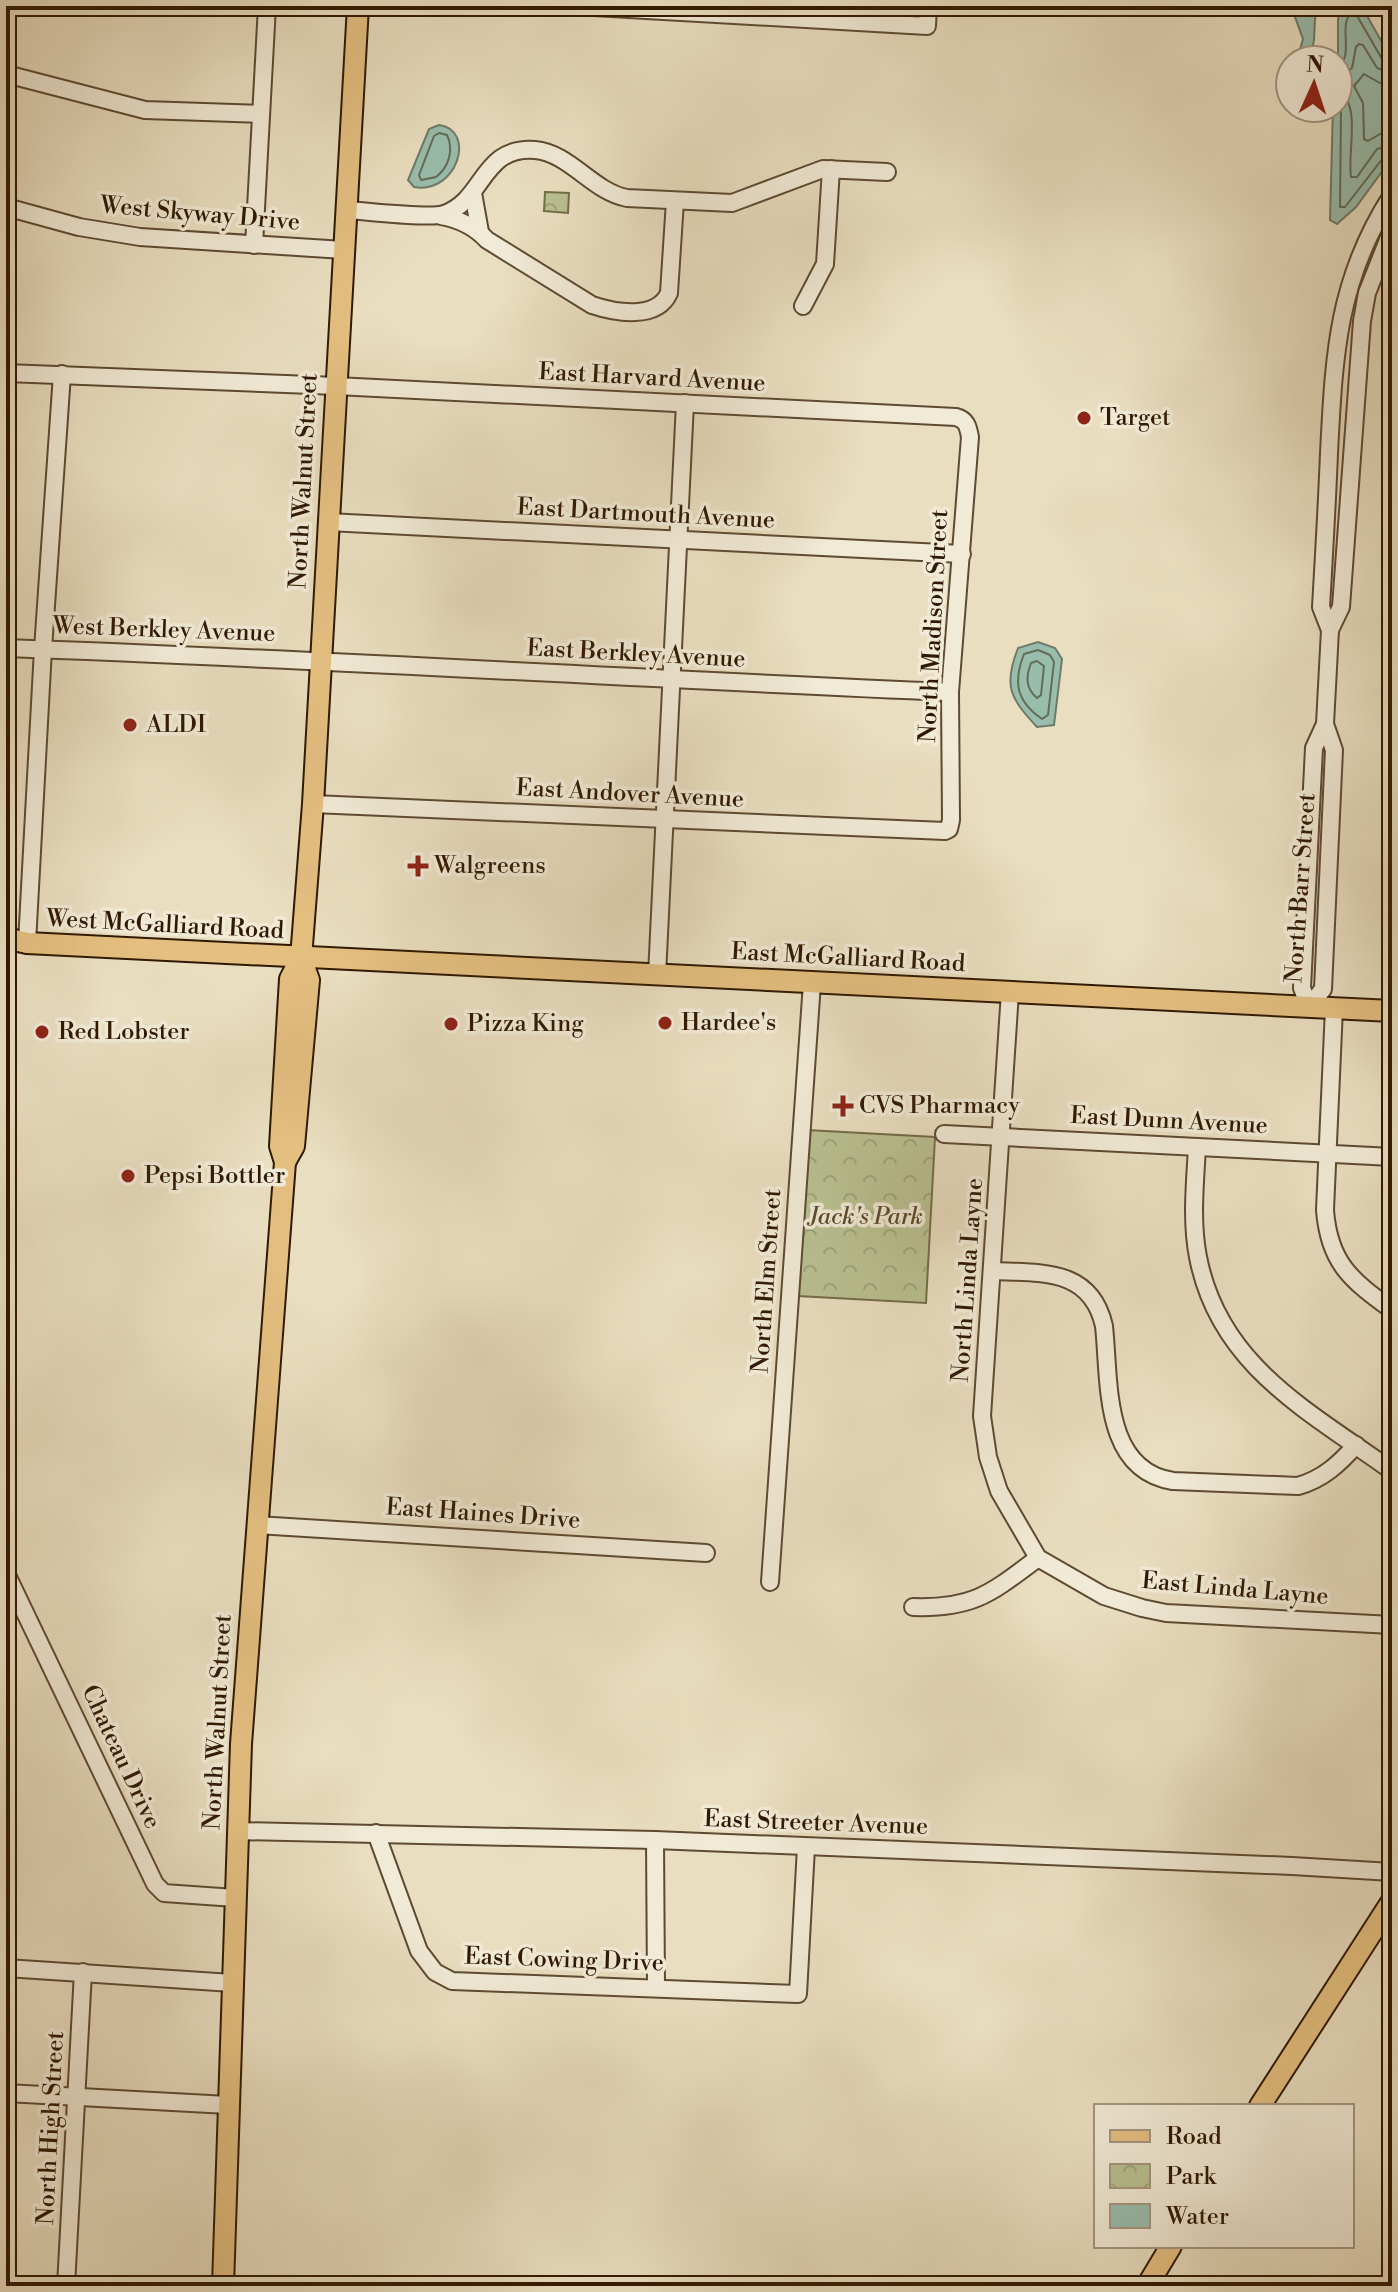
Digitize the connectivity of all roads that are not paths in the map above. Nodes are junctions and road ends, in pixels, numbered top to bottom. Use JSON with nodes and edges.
{"nodes":[{"id":1,"x":267,"y":6,"type":"edge"},
{"id":2,"x":358,"y":6,"type":"edge"},
{"id":3,"x":576,"y":6,"type":"edge"},
{"id":4,"x":928,"y":6,"type":"edge"},
{"id":5,"x":6,"y":74,"type":"edge"},
{"id":6,"x":261,"y":114,"type":"junction"},
{"id":7,"x":831,"y":169,"type":"junction"},
{"id":8,"x":887,"y":172,"type":"dead end"},
{"id":9,"x":473,"y":193,"type":"junction"},
{"id":10,"x":1392,"y":195,"type":"edge"},
{"id":11,"x":675,"y":201,"type":"junction"},
{"id":12,"x":6,"y":207,"type":"edge"},
{"id":13,"x":346,"y":210,"type":"junction"},
{"id":14,"x":441,"y":216,"type":"junction"},
{"id":15,"x":1392,"y":230,"type":"edge"},
{"id":16,"x":480,"y":232,"type":"junction"},
{"id":17,"x":254,"y":245,"type":"junction"},
{"id":18,"x":344,"y":250,"type":"junction"},
{"id":19,"x":803,"y":306,"type":"dead end"},
{"id":20,"x":6,"y":373,"type":"edge"},
{"id":21,"x":62,"y":374,"type":"junction"},
{"id":22,"x":336,"y":386,"type":"junction"},
{"id":23,"x":685,"y":403,"type":"junction"},
{"id":24,"x":965,"y":422,"type":"joint"},
{"id":25,"x":328,"y":522,"type":"junction"},
{"id":26,"x":677,"y":540,"type":"junction"},
{"id":27,"x":962,"y":554,"type":"junction"},
{"id":28,"x":1330,"y":630,"type":"junction"},
{"id":29,"x":6,"y":648,"type":"edge"},
{"id":30,"x":43,"y":649,"type":"junction"},
{"id":31,"x":320,"y":660,"type":"junction"},
{"id":32,"x":671,"y":680,"type":"junction"},
{"id":33,"x":950,"y":692,"type":"junction"},
{"id":34,"x":313,"y":804,"type":"junction"},
{"id":35,"x":666,"y":819,"type":"junction"},
{"id":36,"x":945,"y":831,"type":"joint"},
{"id":37,"x":6,"y":938,"type":"edge"},
{"id":38,"x":27,"y":943,"type":"junction"},
{"id":39,"x":6,"y":947,"type":"edge"},
{"id":40,"x":301,"y":958,"type":"junction"},
{"id":41,"x":657,"y":975,"type":"junction"},
{"id":42,"x":812,"y":983,"type":"junction"},
{"id":43,"x":1010,"y":992,"type":"junction"},
{"id":44,"x":1309,"y":1007,"type":"junction"},
{"id":45,"x":1334,"y":1008,"type":"junction"},
{"id":46,"x":1392,"y":1011,"type":"edge"},
{"id":47,"x":944,"y":1134,"type":"dead end"},
{"id":48,"x":1002,"y":1137,"type":"junction"},
{"id":49,"x":1197,"y":1147,"type":"junction"},
{"id":50,"x":1328,"y":1152,"type":"junction"},
{"id":51,"x":1392,"y":1157,"type":"edge"},
{"id":52,"x":993,"y":1271,"type":"junction"},
{"id":53,"x":1392,"y":1310,"type":"edge"},
{"id":54,"x":1356,"y":1445,"type":"junction"},
{"id":55,"x":1392,"y":1471,"type":"edge"},
{"id":56,"x":257,"y":1525,"type":"junction"},
{"id":57,"x":706,"y":1553,"type":"dead end"},
{"id":58,"x":1038,"y":1558,"type":"junction"},
{"id":59,"x":6,"y":1573,"type":"edge"},
{"id":60,"x":770,"y":1582,"type":"dead end"},
{"id":61,"x":913,"y":1607,"type":"dead end"},
{"id":62,"x":1392,"y":1625,"type":"edge"},
{"id":63,"x":237,"y":1831,"type":"junction"},
{"id":64,"x":376,"y":1833,"type":"junction"},
{"id":65,"x":655,"y":1840,"type":"junction"},
{"id":66,"x":806,"y":1847,"type":"junction"},
{"id":67,"x":1392,"y":1872,"type":"edge"},
{"id":68,"x":235,"y":1898,"type":"junction"},
{"id":69,"x":1392,"y":1901,"type":"edge"},
{"id":70,"x":6,"y":1968,"type":"edge"},
{"id":71,"x":83,"y":1972,"type":"junction"},
{"id":72,"x":232,"y":1983,"type":"junction"},
{"id":73,"x":656,"y":1987,"type":"junction"},
{"id":74,"x":6,"y":2093,"type":"edge"},
{"id":75,"x":78,"y":2095,"type":"junction"},
{"id":76,"x":1261,"y":2104,"type":"edge"},
{"id":77,"x":228,"y":2105,"type":"junction"},
{"id":78,"x":1170,"y":2248,"type":"edge"},
{"id":79,"x":1150,"y":2284,"type":"edge"},
{"id":80,"x":66,"y":2286,"type":"edge"},
{"id":81,"x":223,"y":2286,"type":"edge"}],
"edges":[{"from":1,"to":6,"type":"street"},
{"from":2,"to":13,"type":"main road","name":"North Walnut Street"},
{"from":3,"to":4,"type":"street"},
{"from":5,"to":6,"type":"street"},
{"from":6,"to":17,"type":"street"},
{"from":7,"to":8,"type":"street"},
{"from":7,"to":11,"type":"street"},
{"from":7,"to":19,"type":"street"},
{"from":9,"to":11,"type":"street"},
{"from":9,"to":14,"type":"street"},
{"from":9,"to":16,"type":"street"},
{"from":10,"to":28,"type":"street","name":"North Barr Street"},
{"from":11,"to":16,"type":"street"},
{"from":12,"to":17,"type":"street","name":"West Skyway Drive"},
{"from":13,"to":14,"type":"street"},
{"from":13,"to":18,"type":"main road","name":"North Walnut Street"},
{"from":14,"to":16,"type":"street"},
{"from":15,"to":28,"type":"street","name":"North Barr Street"},
{"from":17,"to":18,"type":"street","name":"West Skyway Drive"},
{"from":18,"to":22,"type":"main road","name":"North Walnut Street"},
{"from":20,"to":21,"type":"street","name":"East Harvard Avenue"},
{"from":21,"to":22,"type":"street","name":"East Harvard Avenue"},
{"from":21,"to":30,"type":"street"},
{"from":22,"to":23,"type":"street","name":"East Harvard Avenue"},
{"from":22,"to":25,"type":"main road","name":"North Walnut Street"},
{"from":23,"to":24,"type":"street","name":"East Harvard Avenue"},
{"from":23,"to":26,"type":"street"},
{"from":24,"to":27,"type":"street","name":"North Madison Street"},
{"from":25,"to":26,"type":"street","name":"East Dartmouth Avenue"},
{"from":25,"to":31,"type":"main road","name":"North Walnut Street"},
{"from":26,"to":27,"type":"street","name":"East Dartmouth Avenue"},
{"from":26,"to":32,"type":"street"},
{"from":27,"to":33,"type":"street","name":"North Madison Street"},
{"from":28,"to":44,"type":"street","name":"North Barr Street"},
{"from":29,"to":30,"type":"street","name":"West Berkley Avenue"},
{"from":30,"to":31,"type":"street","name":"West Berkley Avenue"},
{"from":30,"to":38,"type":"street"},
{"from":31,"to":32,"type":"street","name":"East Berkley Avenue"},
{"from":31,"to":34,"type":"main road","name":"North Walnut Street"},
{"from":32,"to":33,"type":"street","name":"East Berkley Avenue"},
{"from":32,"to":35,"type":"street"},
{"from":33,"to":36,"type":"street","name":"North Madison Street"},
{"from":34,"to":35,"type":"street","name":"East Andover Avenue"},
{"from":34,"to":40,"type":"main road","name":"North Walnut Street"},
{"from":35,"to":36,"type":"street","name":"East Andover Avenue"},
{"from":35,"to":41,"type":"street"},
{"from":37,"to":38,"type":"main road","name":"West McGalliard Road"},
{"from":38,"to":39,"type":"main road","name":"West McGalliard Road"},
{"from":38,"to":40,"type":"main road","name":"West McGalliard Road"},
{"from":40,"to":41,"type":"main road","name":"East McGalliard Road"},
{"from":40,"to":56,"type":"main road","name":"North Walnut Street"},
{"from":41,"to":42,"type":"main road","name":"East McGalliard Road"},
{"from":42,"to":43,"type":"main road","name":"East McGalliard Road"},
{"from":42,"to":60,"type":"street","name":"North Elm Street"},
{"from":43,"to":44,"type":"main road","name":"East McGalliard Road"},
{"from":43,"to":48,"type":"street","name":"North Linda Layne"},
{"from":44,"to":45,"type":"main road","name":"East McGalliard Road"},
{"from":45,"to":46,"type":"main road","name":"East McGalliard Road"},
{"from":45,"to":50,"type":"street","name":"North Barr Street"},
{"from":47,"to":48,"type":"street","name":"East Dunn Avenue"},
{"from":48,"to":49,"type":"street","name":"East Dunn Avenue"},
{"from":48,"to":52,"type":"street","name":"North Linda Layne"},
{"from":49,"to":50,"type":"street","name":"East Dunn Avenue"},
{"from":49,"to":54,"type":"street"},
{"from":50,"to":51,"type":"street","name":"East Dunn Avenue"},
{"from":50,"to":53,"type":"street","name":"North Barr Street"},
{"from":52,"to":54,"type":"street"},
{"from":52,"to":58,"type":"street","name":"North Linda Layne"},
{"from":54,"to":55,"type":"street"},
{"from":56,"to":57,"type":"street","name":"East Haines Drive"},
{"from":56,"to":63,"type":"main road","name":"North Walnut Street"},
{"from":58,"to":61,"type":"street"},
{"from":58,"to":62,"type":"street","name":"East Linda Layne"},
{"from":59,"to":68,"type":"street","name":"Chateau Drive"},
{"from":63,"to":64,"type":"street","name":"East Streeter Avenue"},
{"from":63,"to":68,"type":"main road","name":"North Walnut Street"},
{"from":64,"to":65,"type":"street","name":"East Streeter Avenue"},
{"from":64,"to":73,"type":"street","name":"East Cowing Drive"},
{"from":65,"to":66,"type":"street","name":"East Streeter Avenue"},
{"from":65,"to":73,"type":"street"},
{"from":66,"to":67,"type":"street","name":"East Streeter Avenue"},
{"from":66,"to":73,"type":"street","name":"East Cowing Drive"},
{"from":68,"to":72,"type":"main road","name":"North Walnut Street"},
{"from":69,"to":76,"type":"main road"},
{"from":70,"to":71,"type":"street"},
{"from":71,"to":72,"type":"street"},
{"from":71,"to":75,"type":"street","name":"North High Street"},
{"from":72,"to":77,"type":"main road","name":"North Walnut Street"},
{"from":74,"to":75,"type":"street"},
{"from":75,"to":77,"type":"street"},
{"from":75,"to":80,"type":"street","name":"North High Street"},
{"from":77,"to":81,"type":"main road","name":"North Walnut Street"},
{"from":78,"to":79,"type":"main road"}]}
